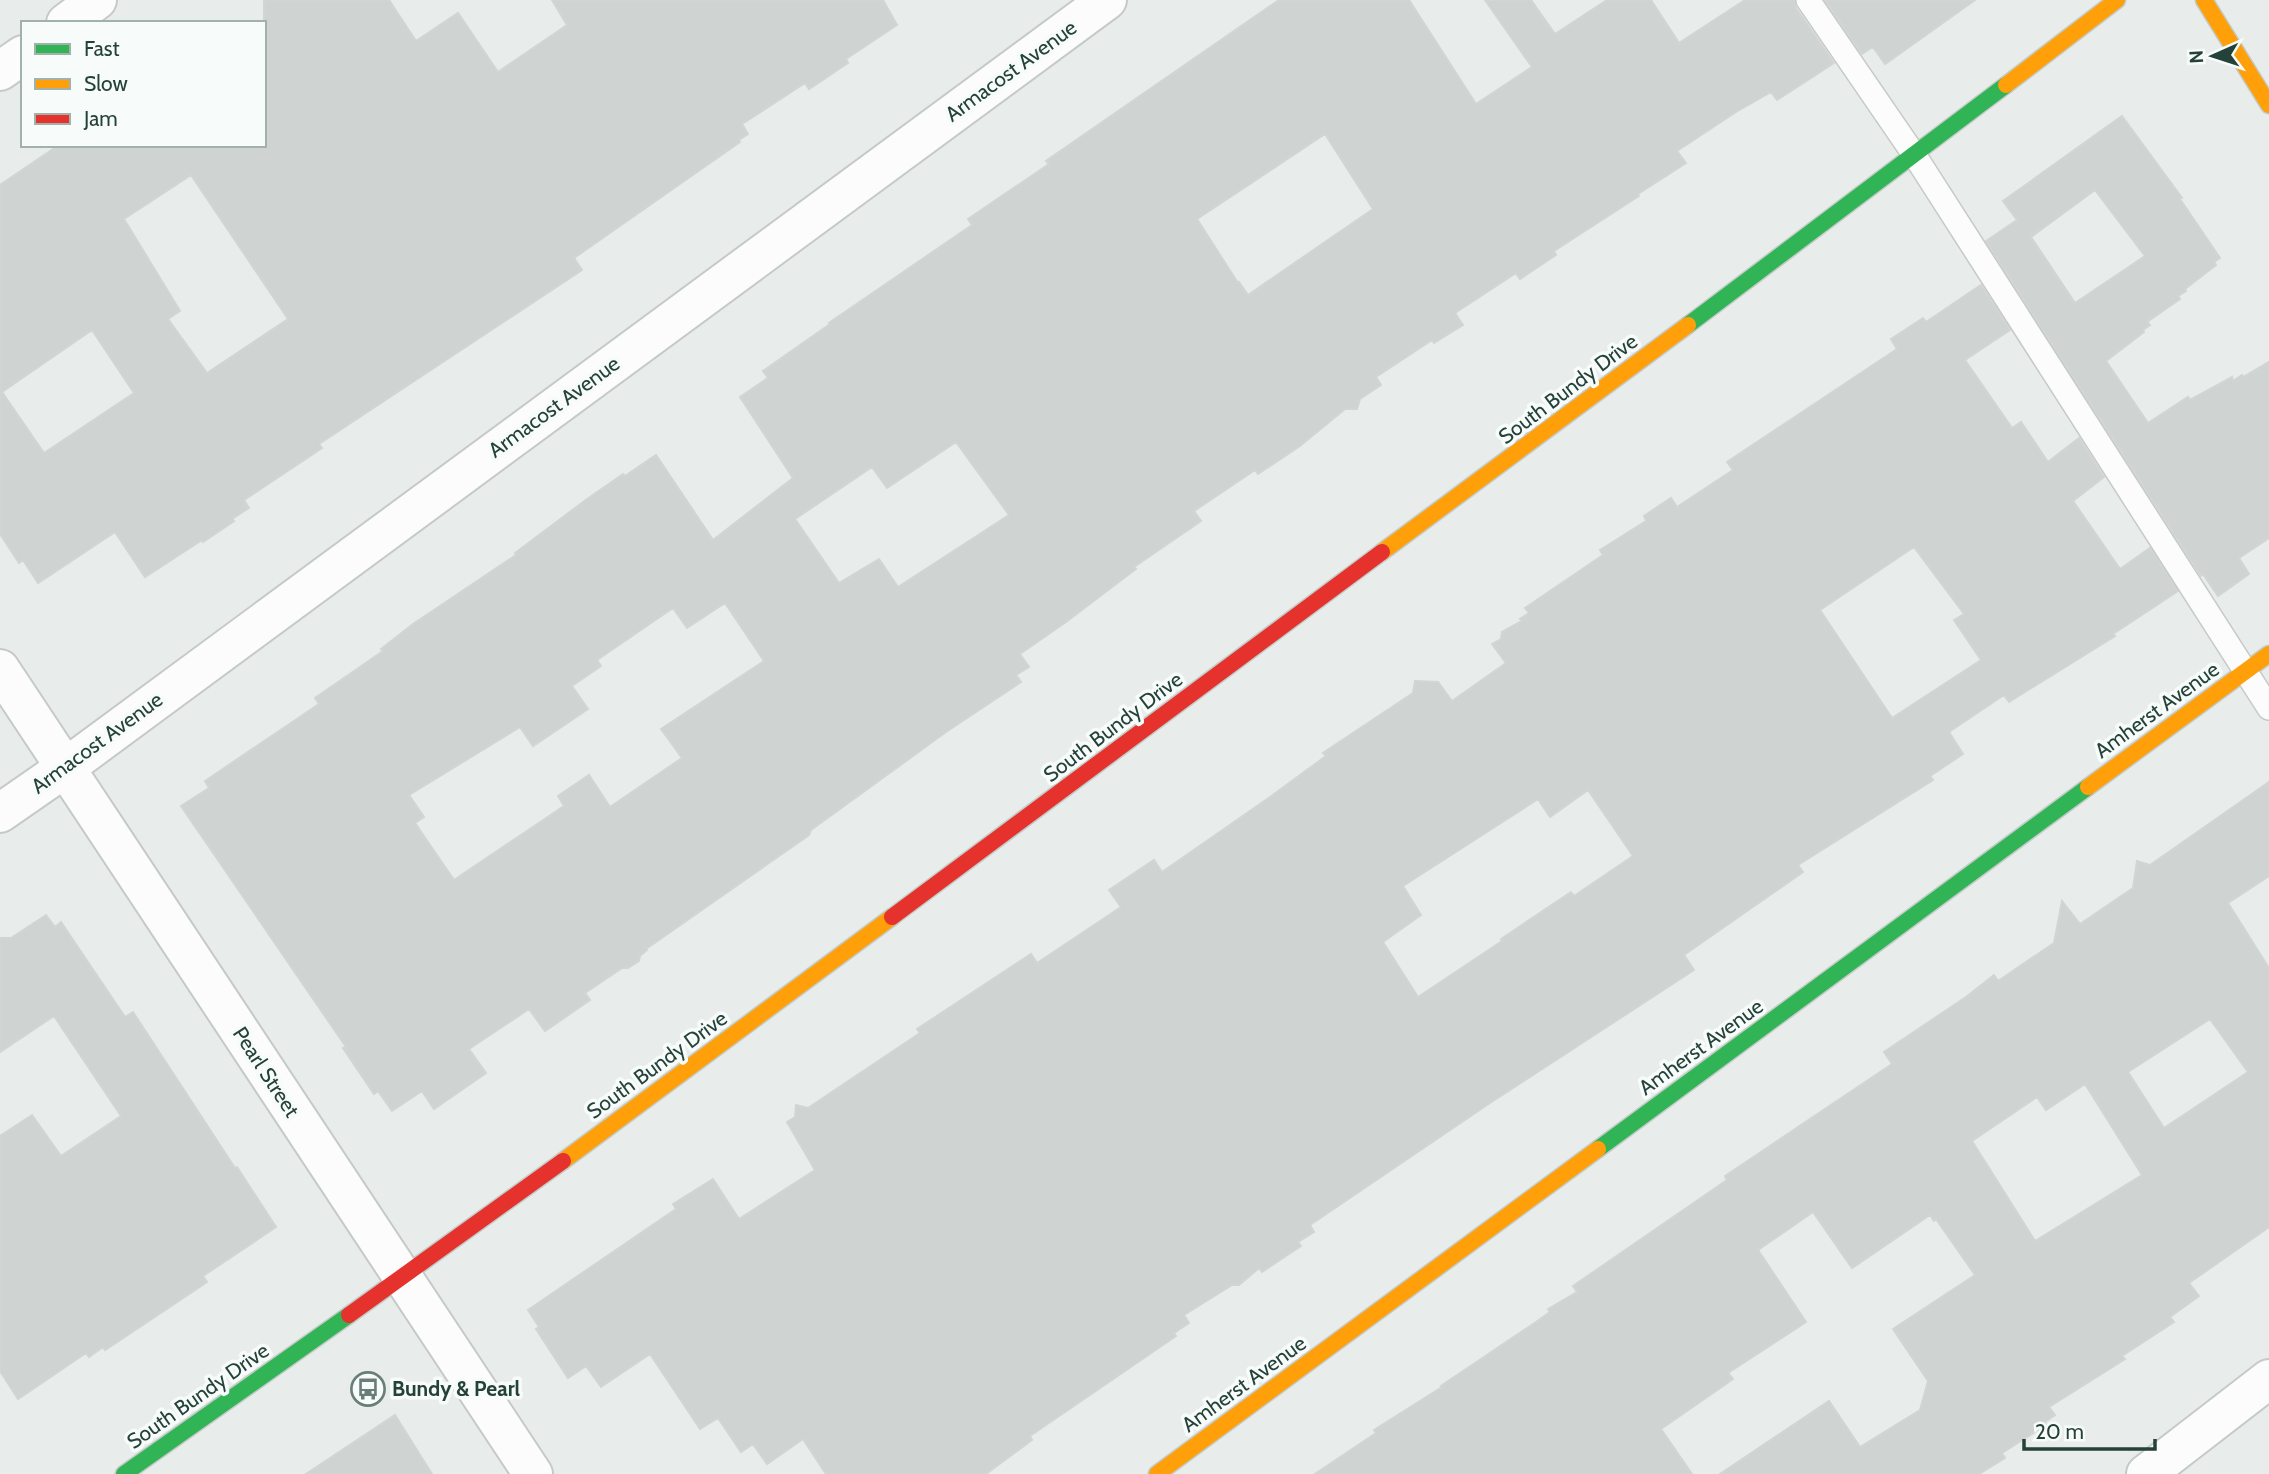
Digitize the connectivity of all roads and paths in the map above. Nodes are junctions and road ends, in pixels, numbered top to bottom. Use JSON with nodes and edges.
{"nodes":[{"id":1,"x":97,"y":0,"type":"edge"},
{"id":2,"x":1107,"y":0,"type":"edge"},
{"id":3,"x":1808,"y":0,"type":"edge"},
{"id":4,"x":2117,"y":0,"type":"edge"},
{"id":5,"x":2204,"y":0,"type":"edge"},
{"id":6,"x":69,"y":21,"type":"edge"},
{"id":7,"x":21,"y":56,"type":"edge"},
{"id":8,"x":0,"y":71,"type":"edge"},
{"id":9,"x":2269,"y":104,"type":"edge"},
{"id":10,"x":1915,"y":156,"type":"junction"},
{"id":11,"x":2269,"y":654,"type":"edge"},
{"id":12,"x":0,"y":669,"type":"edge"},
{"id":13,"x":2245,"y":672,"type":"junction"},
{"id":14,"x":2269,"y":708,"type":"edge"},
{"id":15,"x":65,"y":768,"type":"junction"},
{"id":16,"x":0,"y":813,"type":"edge"},
{"id":17,"x":402,"y":1278,"type":"junction"},
{"id":18,"x":2269,"y":1379,"type":"edge"},
{"id":19,"x":124,"y":1474,"type":"edge"},
{"id":20,"x":533,"y":1474,"type":"edge"},
{"id":21,"x":1157,"y":1474,"type":"edge"},
{"id":22,"x":2146,"y":1474,"type":"edge"}],
"edges":[{"from":1,"to":6,"type":"street"},
{"from":2,"to":15,"type":"street","name":"Armacost Avenue"},
{"from":3,"to":10,"type":"lane"},
{"from":4,"to":10,"type":"main road","name":"South Bundy Drive"},
{"from":5,"to":9,"type":"main road"},
{"from":7,"to":8,"type":"street"},
{"from":10,"to":13,"type":"lane"},
{"from":10,"to":17,"type":"main road","name":"South Bundy Drive"},
{"from":11,"to":13,"type":"main road","name":"Amherst Avenue"},
{"from":12,"to":15,"type":"street","name":"Pearl Street"},
{"from":13,"to":14,"type":"lane"},
{"from":13,"to":21,"type":"main road","name":"Amherst Avenue"},
{"from":15,"to":16,"type":"street","name":"Armacost Avenue"},
{"from":15,"to":17,"type":"street","name":"Pearl Street"},
{"from":17,"to":19,"type":"main road","name":"South Bundy Drive"},
{"from":17,"to":20,"type":"street","name":"Pearl Street"},
{"from":18,"to":22,"type":"street"}]}
